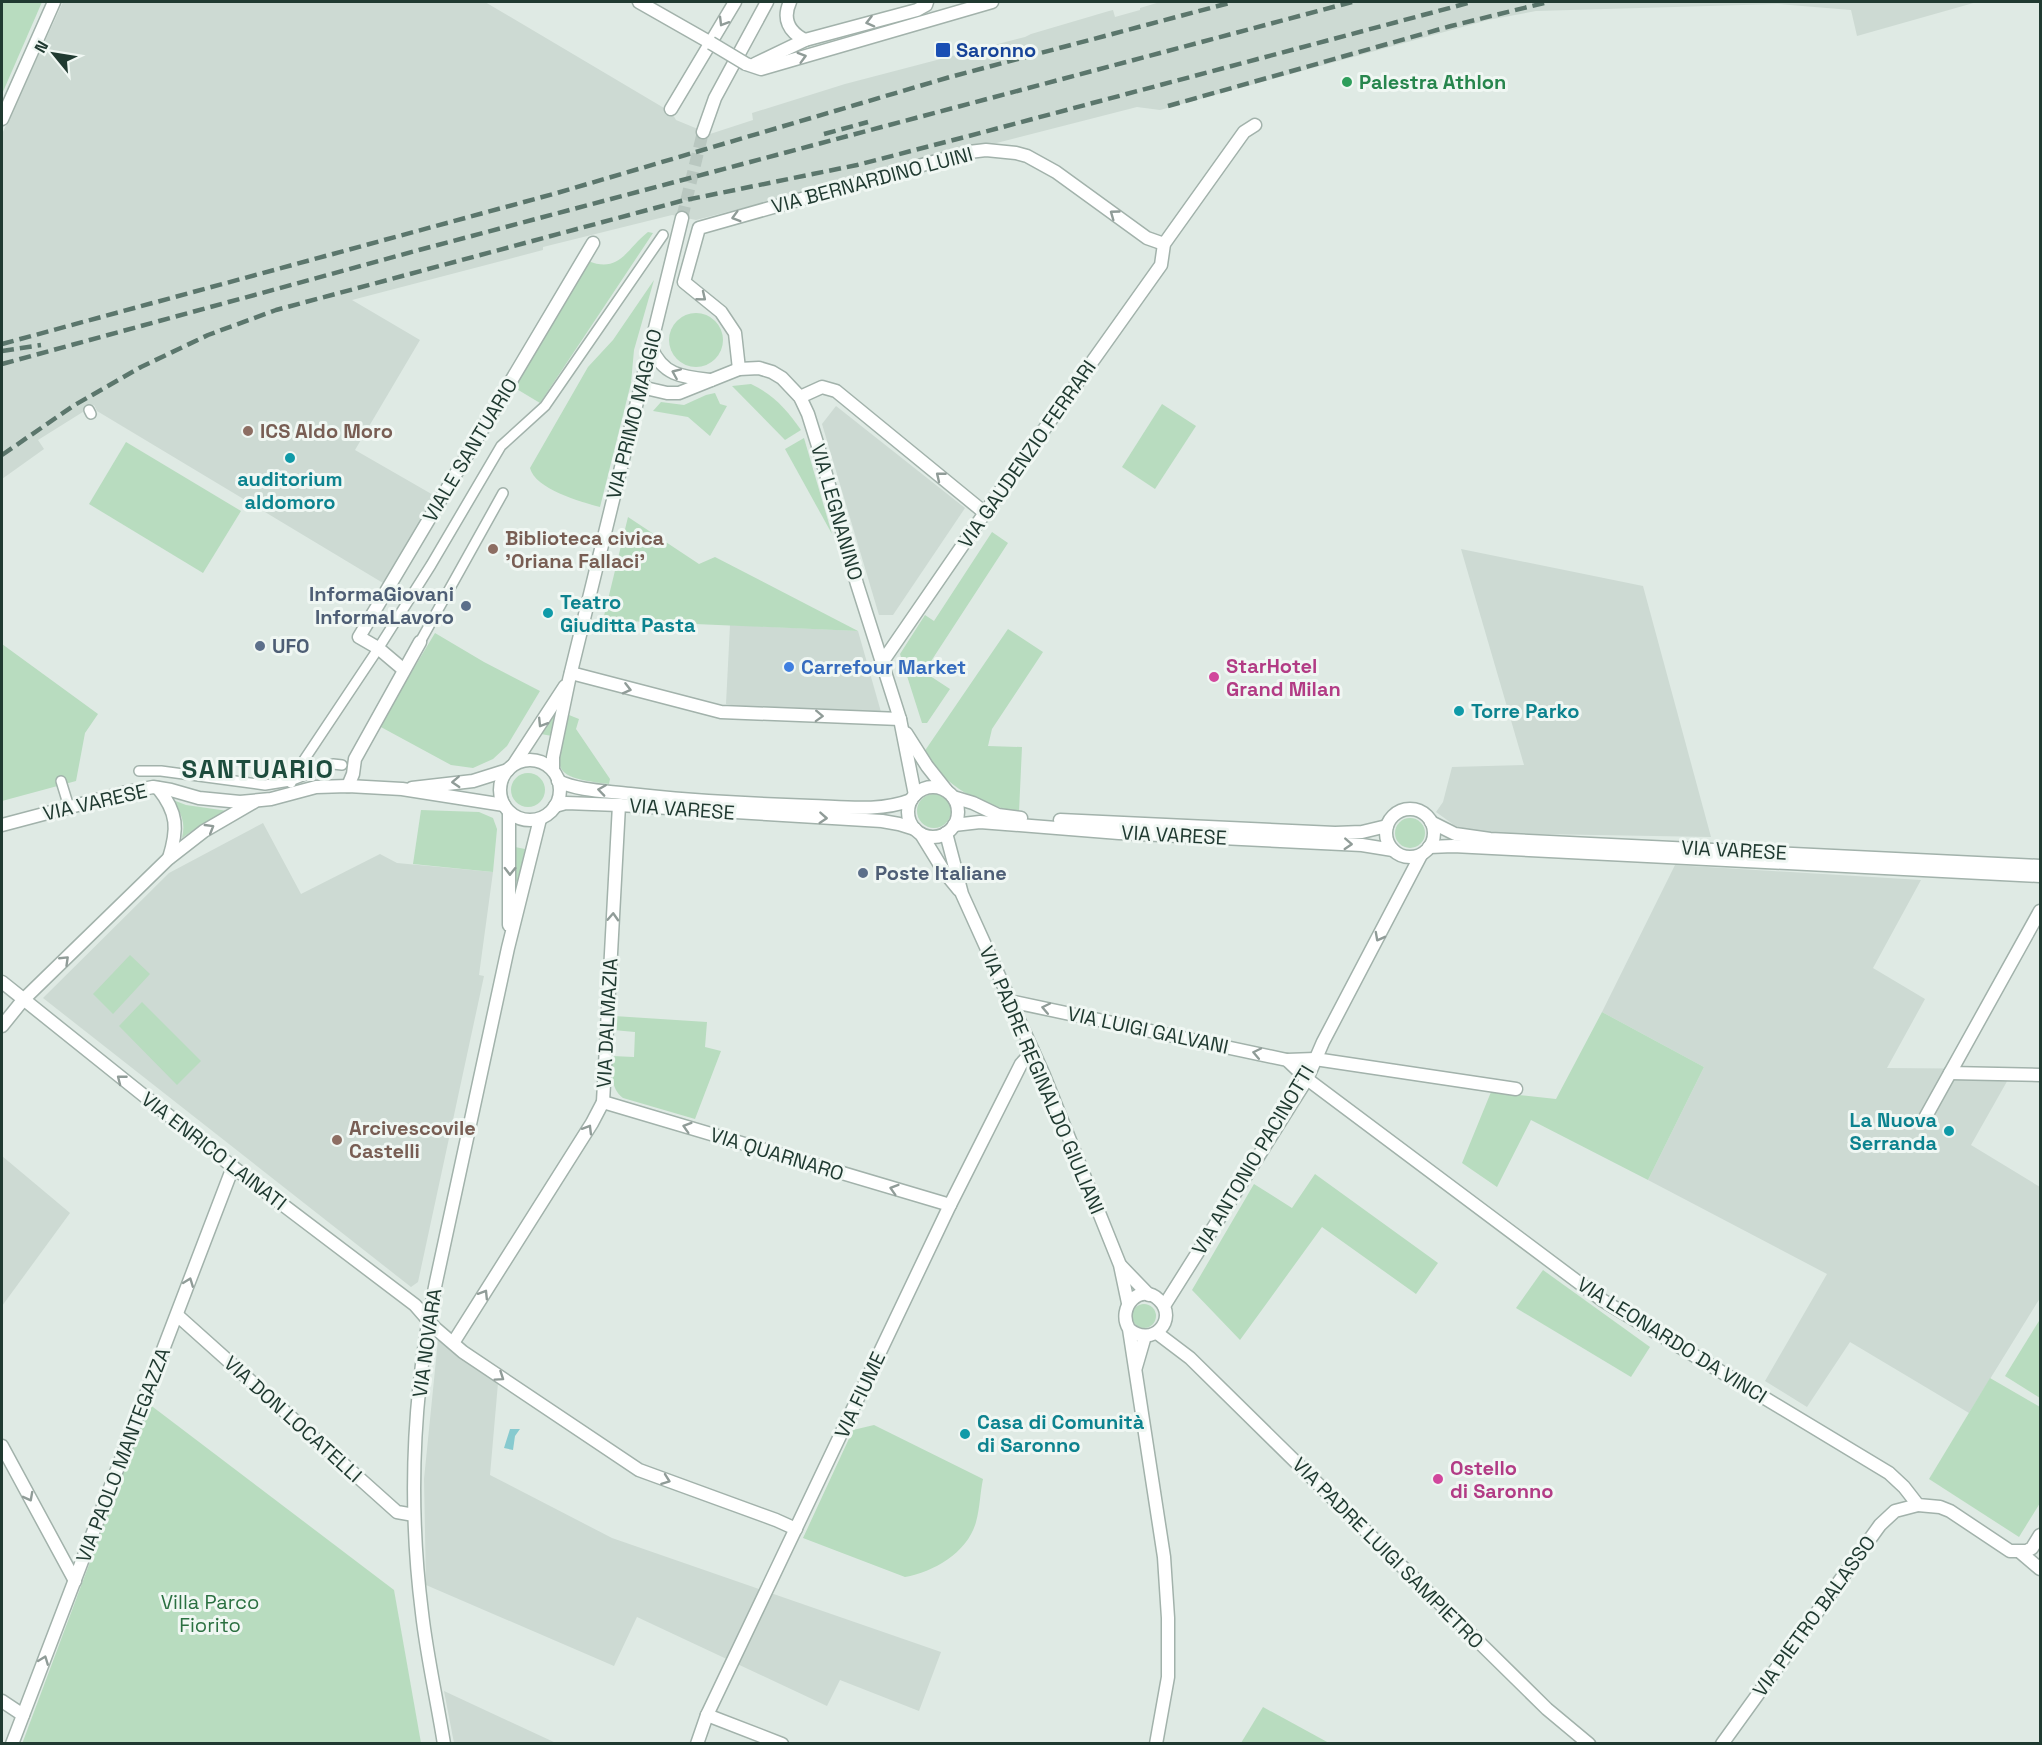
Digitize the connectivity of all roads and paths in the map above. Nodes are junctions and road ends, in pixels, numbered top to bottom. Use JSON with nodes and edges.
{"nodes":[{"id":1,"x":54,"y":2,"type":"edge"},
{"id":2,"x":639,"y":2,"type":"edge"},
{"id":3,"x":735,"y":2,"type":"edge"},
{"id":4,"x":766,"y":2,"type":"edge"},
{"id":5,"x":790,"y":2,"type":"edge"},
{"id":6,"x":992,"y":2,"type":"edge"},
{"id":7,"x":926,"y":3,"type":"edge"},
{"id":8,"x":805,"y":40,"type":"junction"},
{"id":9,"x":711,"y":43,"type":"junction"},
{"id":10,"x":746,"y":64,"type":"junction"},
{"id":11,"x":671,"y":109,"type":"dead end"},
{"id":12,"x":2,"y":119,"type":"edge"},
{"id":13,"x":1255,"y":124,"type":"dead end"},
{"id":14,"x":703,"y":132,"type":"tunnel mouth"},
{"id":15,"x":682,"y":218,"type":"tunnel mouth"},
{"id":16,"x":663,"y":235,"type":"dead end"},
{"id":17,"x":593,"y":243,"type":"dead end"},
{"id":18,"x":1164,"y":244,"type":"junction"},
{"id":19,"x":651,"y":347,"type":"junction"},
{"id":20,"x":739,"y":369,"type":"junction"},
{"id":21,"x":713,"y":380,"type":"junction"},
{"id":22,"x":641,"y":387,"type":"junction"},
{"id":23,"x":800,"y":397,"type":"junction"},
{"id":24,"x":503,"y":493,"type":"dead end"},
{"id":25,"x":985,"y":513,"type":"junction"},
{"id":26,"x":420,"y":642,"type":"joint"},
{"id":27,"x":378,"y":648,"type":"junction"},
{"id":28,"x":883,"y":661,"type":"junction"},
{"id":29,"x":404,"y":670,"type":"junction"},
{"id":30,"x":570,"y":677,"type":"junction"},
{"id":31,"x":900,"y":722,"type":"junction"},
{"id":32,"x":342,"y":765,"type":"dead end"},
{"id":33,"x":511,"y":767,"type":"junction"},
{"id":34,"x":140,"y":771,"type":"dead end"},
{"id":35,"x":556,"y":776,"type":"junction"},
{"id":36,"x":61,"y":781,"type":"dead end"},
{"id":37,"x":290,"y":782,"type":"junction"},
{"id":38,"x":348,"y":786,"type":"junction"},
{"id":39,"x":158,"y":788,"type":"junction"},
{"id":40,"x":402,"y":789,"type":"junction"},
{"id":41,"x":950,"y":794,"type":"junction"},
{"id":42,"x":913,"y":797,"type":"junction"},
{"id":43,"x":255,"y":802,"type":"junction"},
{"id":44,"x":619,"y":805,"type":"junction"},
{"id":45,"x":555,"y":806,"type":"junction"},
{"id":46,"x":69,"y":807,"type":"junction"},
{"id":47,"x":506,"y":809,"type":"junction"},
{"id":48,"x":540,"y":819,"type":"junction"},
{"id":49,"x":1431,"y":822,"type":"junction"},
{"id":50,"x":2,"y":825,"type":"edge"},
{"id":51,"x":1387,"y":826,"type":"junction"},
{"id":52,"x":950,"y":829,"type":"junction"},
{"id":53,"x":918,"y":832,"type":"junction"},
{"id":54,"x":1425,"y":851,"type":"junction"},
{"id":55,"x":1396,"y":852,"type":"junction"},
{"id":56,"x":168,"y":860,"type":"junction"},
{"id":57,"x":2040,"y":866,"type":"edge"},
{"id":58,"x":2040,"y":876,"type":"edge"},
{"id":59,"x":1406,"y":885,"type":"junction"},
{"id":60,"x":962,"y":894,"type":"junction"},
{"id":61,"x":2040,"y":911,"type":"edge"},
{"id":62,"x":508,"y":948,"type":"junction"},
{"id":63,"x":2,"y":982,"type":"edge"},
{"id":64,"x":23,"y":1000,"type":"junction"},
{"id":65,"x":1009,"y":1001,"type":"junction"},
{"id":66,"x":2,"y":1026,"type":"edge"},
{"id":67,"x":1033,"y":1051,"type":"junction"},
{"id":68,"x":1315,"y":1059,"type":"junction"},
{"id":69,"x":1287,"y":1060,"type":"junction"},
{"id":70,"x":1950,"y":1073,"type":"junction"},
{"id":71,"x":2040,"y":1075,"type":"edge"},
{"id":72,"x":1307,"y":1079,"type":"junction"},
{"id":73,"x":1516,"y":1089,"type":"dead end"},
{"id":74,"x":603,"y":1102,"type":"junction"},
{"id":75,"x":1925,"y":1118,"type":"dead end"},
{"id":76,"x":233,"y":1167,"type":"junction"},
{"id":77,"x":950,"y":1205,"type":"junction"},
{"id":78,"x":1120,"y":1265,"type":"junction"},
{"id":79,"x":1149,"y":1295,"type":"junction"},
{"id":80,"x":1128,"y":1303,"type":"junction"},
{"id":81,"x":1164,"y":1306,"type":"junction"},
{"id":82,"x":177,"y":1315,"type":"junction"},
{"id":83,"x":428,"y":1318,"type":"junction"},
{"id":84,"x":1129,"y":1329,"type":"junction"},
{"id":85,"x":1156,"y":1331,"type":"junction"},
{"id":86,"x":453,"y":1343,"type":"junction"},
{"id":87,"x":1134,"y":1374,"type":"junction"},
{"id":88,"x":2,"y":1446,"type":"edge"},
{"id":89,"x":1918,"y":1505,"type":"junction"},
{"id":90,"x":414,"y":1515,"type":"junction"},
{"id":91,"x":796,"y":1529,"type":"junction"},
{"id":92,"x":2040,"y":1535,"type":"edge"},
{"id":93,"x":2020,"y":1552,"type":"junction"},
{"id":94,"x":2040,"y":1569,"type":"edge"},
{"id":95,"x":75,"y":1581,"type":"junction"},
{"id":96,"x":2,"y":1701,"type":"edge"},
{"id":97,"x":23,"y":1715,"type":"junction"},
{"id":98,"x":707,"y":1715,"type":"junction"},
{"id":99,"x":12,"y":1743,"type":"edge"},
{"id":100,"x":444,"y":1743,"type":"edge"},
{"id":101,"x":697,"y":1743,"type":"edge"},
{"id":102,"x":782,"y":1743,"type":"edge"},
{"id":103,"x":1156,"y":1743,"type":"edge"},
{"id":104,"x":1589,"y":1743,"type":"edge"},
{"id":105,"x":1722,"y":1743,"type":"edge"}],
"edges":[{"from":1,"to":12,"type":"street"},
{"from":2,"to":9,"type":"street"},
{"from":3,"to":9,"type":"street","one_way":true},
{"from":4,"to":14,"type":"street"},
{"from":5,"to":8,"type":"street"},
{"from":10,"to":6,"type":"street","one_way":true},
{"from":7,"to":8,"type":"street","one_way":true},
{"from":8,"to":10,"type":"street"},
{"from":9,"to":10,"type":"street","bridge":true},
{"from":9,"to":11,"type":"street"},
{"from":13,"to":18,"type":"street","name":"VIA GAUDENZIO FERRARI"},
{"from":15,"to":19,"type":"street","name":"VIA PRIMO MAGGIO"},
{"from":16,"to":27,"type":"street","name":"VIALE SANTUARIO"},
{"from":17,"to":27,"type":"street","name":"VIALE SANTUARIO"},
{"from":18,"to":20,"type":"street","name":"VIA BERNARDINO LUINI","one_way":true},
{"from":18,"to":25,"type":"street","name":"VIA GAUDENZIO FERRARI"},
{"from":21,"to":19,"type":"street","name":"VIA LEGNANINO","one_way":true},
{"from":19,"to":22,"type":"street","name":"VIA PRIMO MAGGIO"},
{"from":20,"to":21,"type":"street","name":"VIA LEGNANINO"},
{"from":20,"to":23,"type":"street","name":"VIA LEGNANINO"},
{"from":21,"to":22,"type":"street","name":"VIA LEGNANINO"},
{"from":22,"to":30,"type":"street","name":"VIA PRIMO MAGGIO"},
{"from":25,"to":23,"type":"street","one_way":true},
{"from":23,"to":28,"type":"street","name":"VIA LEGNANINO"},
{"from":24,"to":26,"type":"street"},
{"from":25,"to":28,"type":"street","name":"VIA GAUDENZIO FERRARI"},
{"from":26,"to":29,"type":"street"},
{"from":27,"to":29,"type":"street","name":"VIALE SANTUARIO"},
{"from":27,"to":37,"type":"street"},
{"from":28,"to":31,"type":"street","name":"VIA LEGNANINO"},
{"from":29,"to":38,"type":"street"},
{"from":30,"to":31,"type":"street","one_way":true},
{"from":30,"to":33,"type":"street","name":"VIA PRIMO MAGGIO","one_way":true},
{"from":30,"to":35,"type":"street","name":"VIA PRIMO MAGGIO"},
{"from":31,"to":41,"type":"street","name":"VIA LEGNANINO"},
{"from":31,"to":42,"type":"street","name":"VIA LEGNANINO"},
{"from":32,"to":37,"type":"street"},
{"from":33,"to":35,"type":"street"},
{"from":33,"to":40,"type":"street","name":"VIA VARESE","one_way":true},
{"from":33,"to":47,"type":"street"},
{"from":34,"to":37,"type":"street"},
{"from":42,"to":35,"type":"street","name":"VIA VARESE","one_way":true},
{"from":35,"to":45,"type":"street"},
{"from":36,"to":46,"type":"street"},
{"from":38,"to":40,"type":"street","name":"VIA VARESE"},
{"from":38,"to":43,"type":"street","name":"VIA VARESE"},
{"from":39,"to":43,"type":"street","name":"VIA VARESE"},
{"from":39,"to":46,"type":"street","name":"VIA VARESE"},
{"from":39,"to":56,"type":"street"},
{"from":40,"to":47,"type":"street","name":"VIA VARESE"},
{"from":41,"to":42,"type":"street"},
{"from":41,"to":51,"type":"street","name":"VIA VARESE"},
{"from":41,"to":52,"type":"street"},
{"from":42,"to":53,"type":"street"},
{"from":56,"to":43,"type":"street","one_way":true},
{"from":44,"to":45,"type":"street","name":"VIA VARESE"},
{"from":44,"to":53,"type":"street","name":"VIA VARESE","one_way":true},
{"from":74,"to":44,"type":"street","name":"VIA DALMAZIA","one_way":true},
{"from":45,"to":48,"type":"street"},
{"from":46,"to":50,"type":"street","name":"VIA VARESE"},
{"from":47,"to":48,"type":"street"},
{"from":47,"to":62,"type":"street","name":"VIA NOVARA","one_way":true},
{"from":48,"to":62,"type":"street","name":"VIA NOVARA"},
{"from":49,"to":51,"type":"street"},
{"from":49,"to":54,"type":"street"},
{"from":49,"to":57,"type":"street","name":"VIA VARESE"},
{"from":51,"to":55,"type":"street"},
{"from":52,"to":53,"type":"street"},
{"from":52,"to":55,"type":"street","name":"VIA VARESE","one_way":true},
{"from":52,"to":60,"type":"street","name":"VIA PADRE REGINALDO GIULIANI"},
{"from":53,"to":60,"type":"street","name":"VIA PADRE REGINALDO GIULIANI"},
{"from":54,"to":55,"type":"street"},
{"from":54,"to":58,"type":"street","name":"VIA VARESE"},
{"from":54,"to":59,"type":"street","name":"VIA ANTONIO PACINOTTI"},
{"from":55,"to":59,"type":"street"},
{"from":64,"to":56,"type":"street","one_way":true},
{"from":59,"to":68,"type":"street","name":"VIA ANTONIO PACINOTTI","one_way":true},
{"from":60,"to":65,"type":"street","name":"VIA PADRE REGINALDO GIULIANI"},
{"from":61,"to":70,"type":"street"},
{"from":62,"to":83,"type":"street","name":"VIA NOVARA"},
{"from":63,"to":64,"type":"street","name":"VIA ENRICO LAINATI"},
{"from":64,"to":66,"type":"street"},
{"from":76,"to":64,"type":"street","name":"VIA ENRICO LAINATI","one_way":true},
{"from":65,"to":67,"type":"street","name":"VIA PADRE REGINALDO GIULIANI"},
{"from":69,"to":65,"type":"street","name":"VIA LUIGI GALVANI","one_way":true},
{"from":67,"to":77,"type":"street","name":"VIA FIUME"},
{"from":67,"to":78,"type":"street","name":"VIA PADRE REGINALDO GIULIANI"},
{"from":68,"to":69,"type":"street","name":"VIA LUIGI GALVANI"},
{"from":68,"to":72,"type":"street","name":"VIA ANTONIO PACINOTTI"},
{"from":68,"to":73,"type":"street","name":"VIA LUIGI GALVANI"},
{"from":69,"to":72,"type":"street"},
{"from":70,"to":71,"type":"street"},
{"from":70,"to":75,"type":"street"},
{"from":72,"to":81,"type":"street","name":"VIA ANTONIO PACINOTTI"},
{"from":72,"to":89,"type":"street","name":"VIA LEONARDO DA VINCI"},
{"from":77,"to":74,"type":"street","name":"VIA QUARNARO","one_way":true},
{"from":86,"to":74,"type":"street","name":"VIA DALMAZIA","one_way":true},
{"from":82,"to":76,"type":"street","name":"VIA PAOLO MANTEGAZZA","one_way":true},
{"from":76,"to":83,"type":"street","name":"VIA ENRICO LAINATI"},
{"from":77,"to":91,"type":"street","name":"VIA FIUME"},
{"from":78,"to":79,"type":"street","name":"VIA PADRE REGINALDO GIULIANI"},
{"from":78,"to":80,"type":"street","name":"VIA PADRE REGINALDO GIULIANI"},
{"from":79,"to":80,"type":"street"},
{"from":79,"to":81,"type":"street","name":"VIA PADRE REGINALDO GIULIANI"},
{"from":80,"to":84,"type":"street","name":"VIA PADRE REGINALDO GIULIANI"},
{"from":81,"to":85,"type":"street","name":"VIA PADRE REGINALDO GIULIANI"},
{"from":82,"to":90,"type":"street","name":"VIA DON LOCATELLI"},
{"from":82,"to":95,"type":"street","name":"VIA PAOLO MANTEGAZZA"},
{"from":83,"to":86,"type":"street","name":"VIA ENRICO LAINATI"},
{"from":83,"to":90,"type":"street","name":"VIA NOVARA"},
{"from":84,"to":85,"type":"street"},
{"from":84,"to":87,"type":"street","name":"VIA PADRE REGINALDO GIULIANI"},
{"from":85,"to":87,"type":"street","name":"VIA PADRE REGINALDO GIULIANI"},
{"from":85,"to":104,"type":"street","name":"VIA PADRE LUIGI SAMPIETRO"},
{"from":86,"to":91,"type":"street","name":"VIA ENRICO LAINATI","one_way":true},
{"from":87,"to":103,"type":"street","name":"VIA PADRE REGINALDO GIULIANI"},
{"from":88,"to":95,"type":"street","one_way":true},
{"from":89,"to":93,"type":"street"},
{"from":89,"to":105,"type":"street","name":"VIA PIETRO BALASSO"},
{"from":90,"to":100,"type":"street","name":"VIA NOVARA"},
{"from":91,"to":98,"type":"street","name":"VIA FIUME"},
{"from":92,"to":93,"type":"street"},
{"from":93,"to":94,"type":"street"},
{"from":97,"to":95,"type":"street","name":"VIA PAOLO MANTEGAZZA","one_way":true},
{"from":96,"to":97,"type":"street"},
{"from":97,"to":99,"type":"street","name":"VIA PAOLO MANTEGAZZA"},
{"from":98,"to":101,"type":"street","name":"VIA FIUME"},
{"from":98,"to":102,"type":"street"}]}
